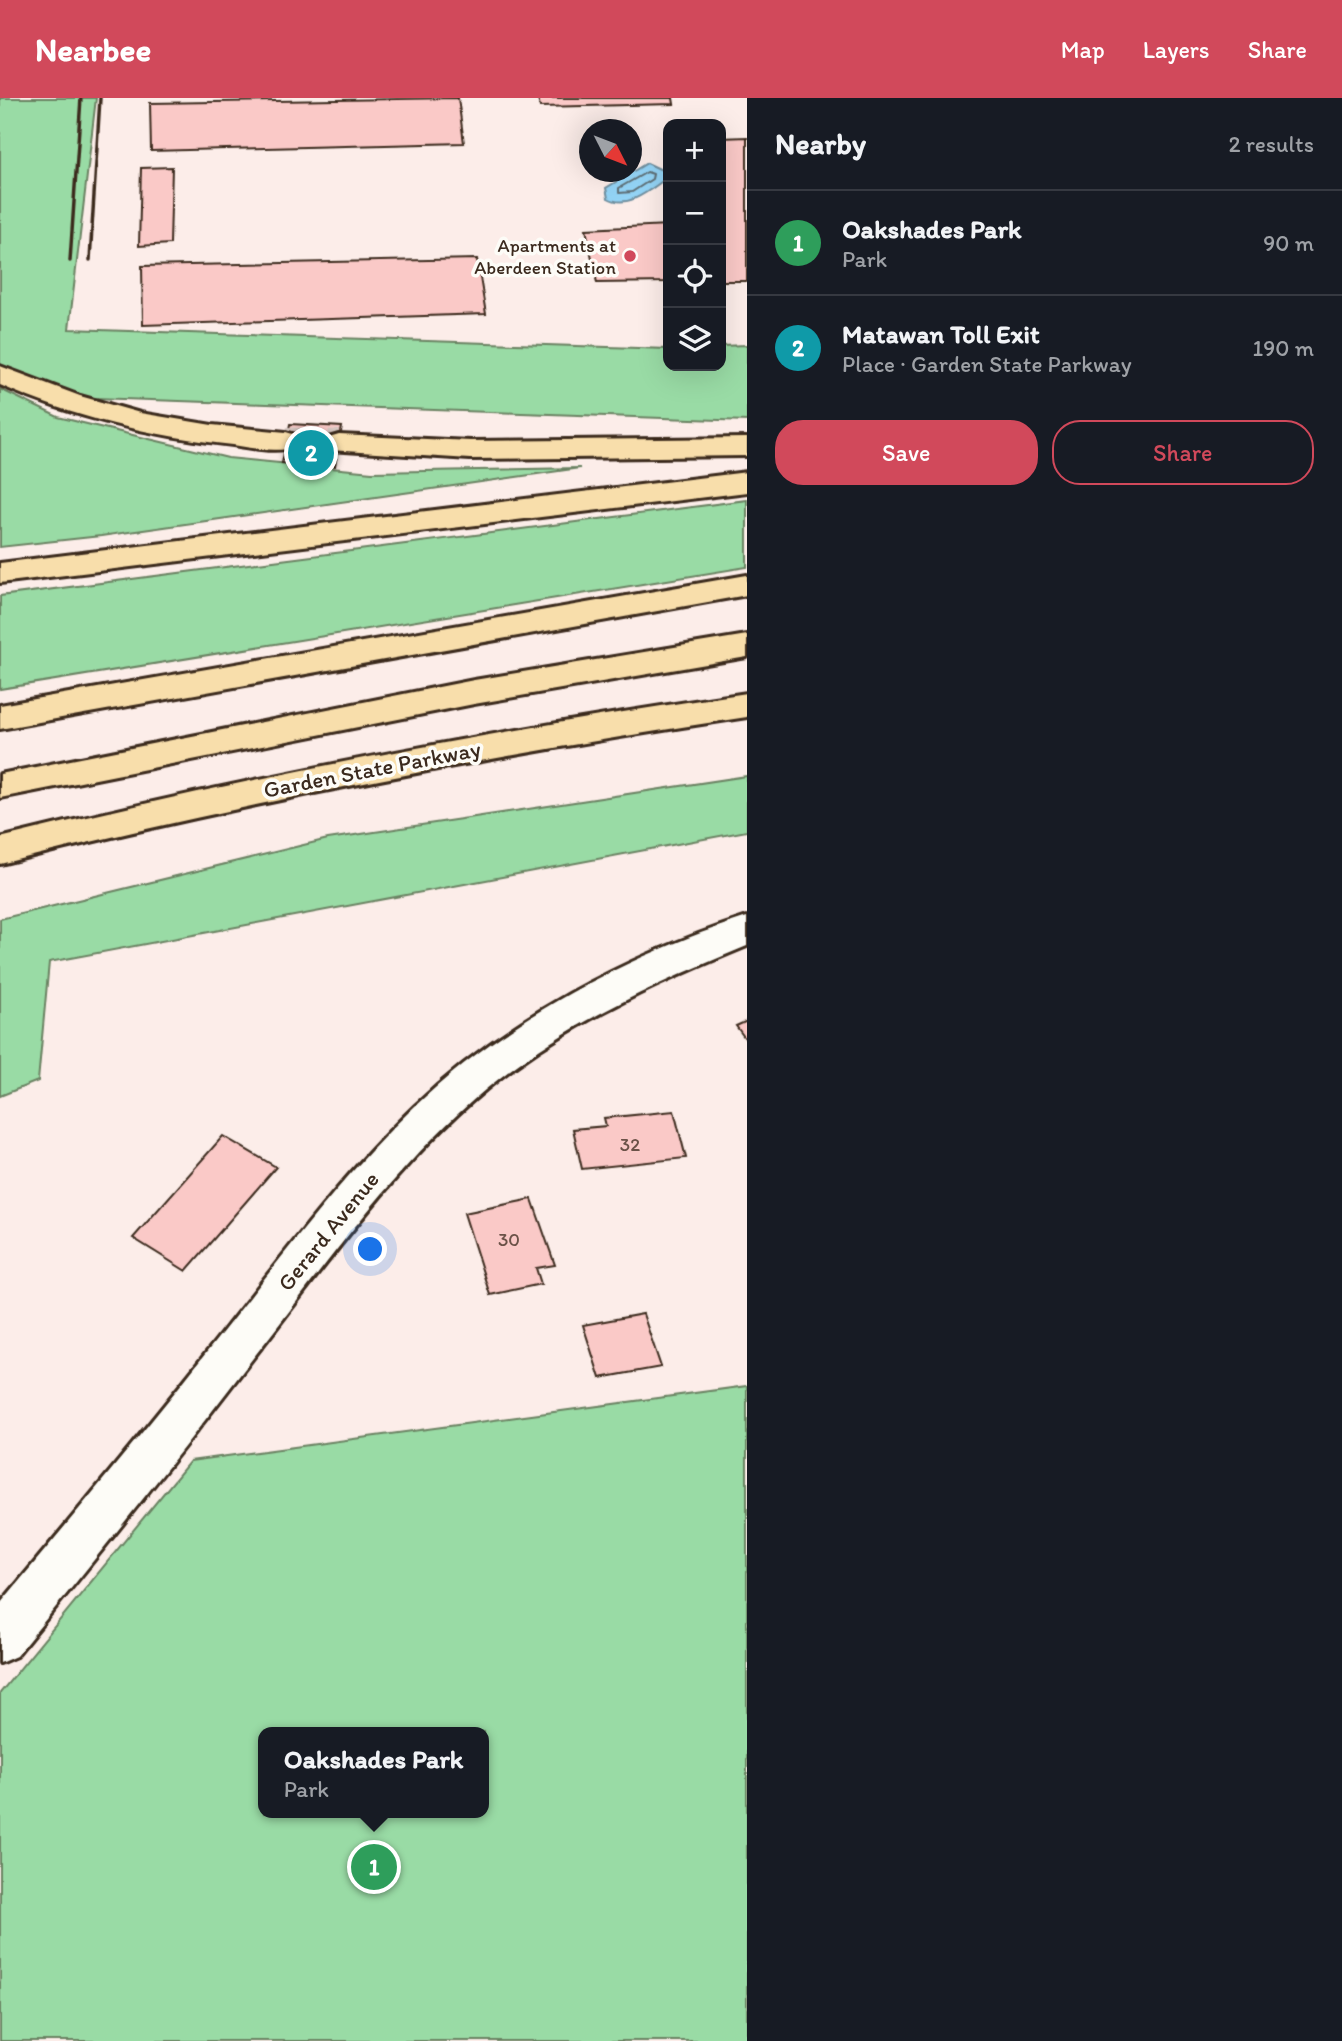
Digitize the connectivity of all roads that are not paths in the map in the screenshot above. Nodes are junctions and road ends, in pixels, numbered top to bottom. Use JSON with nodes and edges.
{"nodes":[{"id":1,"x":0,"y":375,"type":"edge"},
{"id":2,"x":286,"y":441,"type":"tunnel mouth"},
{"id":3,"x":339,"y":444,"type":"tunnel mouth"},
{"id":4,"x":747,"y":447,"type":"edge"},
{"id":5,"x":747,"y":482,"type":"edge"},
{"id":6,"x":0,"y":573,"type":"edge"},
{"id":7,"x":747,"y":585,"type":"edge"},
{"id":8,"x":747,"y":646,"type":"edge"},
{"id":9,"x":747,"y":705,"type":"edge"},
{"id":10,"x":0,"y":718,"type":"edge"},
{"id":11,"x":0,"y":786,"type":"edge"},
{"id":12,"x":0,"y":851,"type":"edge"},
{"id":13,"x":747,"y":931,"type":"edge"},
{"id":14,"x":0,"y":1640,"type":"edge"}],
"edges":[{"from":1,"to":2,"type":"highway"},
{"from":3,"to":4,"type":"highway"},
{"from":5,"to":6,"type":"highway"},
{"from":7,"to":10,"type":"highway"},
{"from":8,"to":11,"type":"highway"},
{"from":9,"to":12,"type":"highway","name":"Garden State Parkway"},
{"from":13,"to":14,"type":"street","name":"Gerard Avenue"}]}
